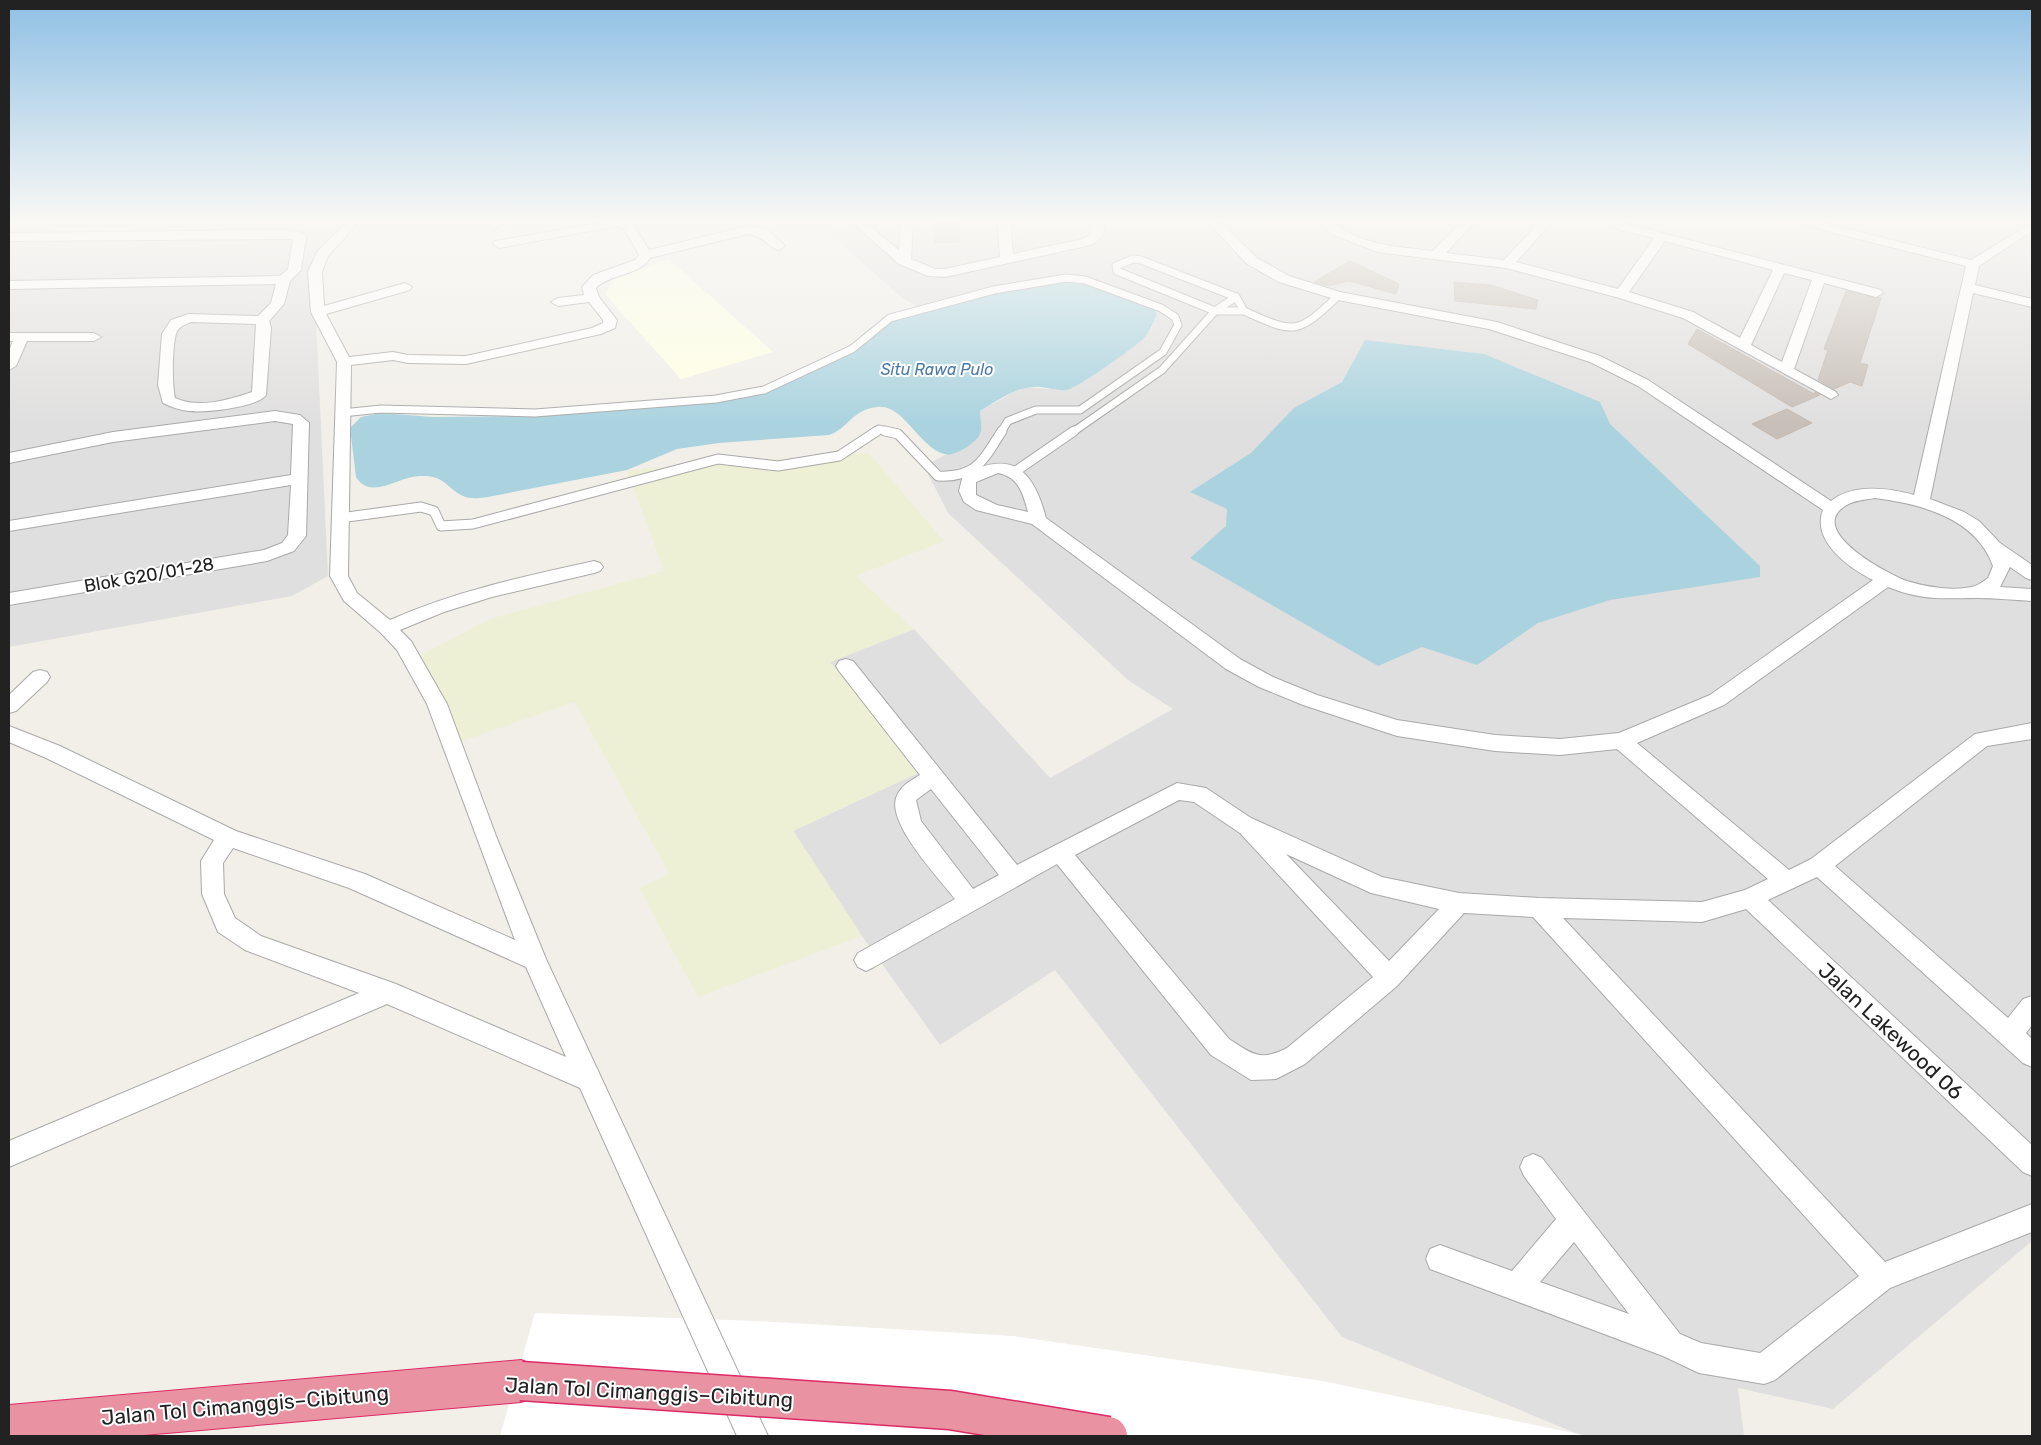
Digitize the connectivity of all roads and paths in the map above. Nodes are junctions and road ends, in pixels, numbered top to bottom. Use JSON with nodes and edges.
{"nodes":[{"id":1,"x":281,"y":290,"type":"edge"},
{"id":2,"x":316,"y":290,"type":"edge"},
{"id":3,"x":393,"y":290,"type":"edge"},
{"id":4,"x":590,"y":290,"type":"edge"},
{"id":5,"x":992,"y":290,"type":"edge"},
{"id":6,"x":1113,"y":290,"type":"edge"},
{"id":7,"x":1165,"y":290,"type":"edge"},
{"id":8,"x":1221,"y":290,"type":"edge"},
{"id":9,"x":1321,"y":290,"type":"edge"},
{"id":10,"x":1607,"y":290,"type":"edge"},
{"id":11,"x":1624,"y":290,"type":"edge"},
{"id":12,"x":1770,"y":290,"type":"edge"},
{"id":13,"x":1815,"y":290,"type":"edge"},
{"id":14,"x":1866,"y":290,"type":"edge"},
{"id":15,"x":1966,"y":290,"type":"edge"},
{"id":16,"x":1981,"y":290,"type":"edge"},
{"id":17,"x":1876,"y":293,"type":"dead end"},
{"id":18,"x":1621,"y":294,"type":"junction"},
{"id":19,"x":1236,"y":296,"type":"junction"},
{"id":20,"x":1338,"y":296,"type":"junction"},
{"id":21,"x":592,"y":298,"type":"junction"},
{"id":22,"x":558,"y":302,"type":"dead end"},
{"id":23,"x":2032,"y":303,"type":"edge"},
{"id":24,"x":1215,"y":311,"type":"junction"},
{"id":25,"x":1244,"y":311,"type":"junction"},
{"id":26,"x":318,"y":312,"type":"junction"},
{"id":27,"x":262,"y":320,"type":"junction"},
{"id":28,"x":16,"y":337,"type":"edge"},
{"id":29,"x":94,"y":337,"type":"dead end"},
{"id":30,"x":1744,"y":345,"type":"junction"},
{"id":31,"x":344,"y":362,"type":"junction"},
{"id":32,"x":9,"y":366,"type":"edge"},
{"id":33,"x":1787,"y":369,"type":"junction"},
{"id":34,"x":1831,"y":395,"type":"dead end"},
{"id":35,"x":342,"y":413,"type":"junction"},
{"id":36,"x":9,"y":458,"type":"edge"},
{"id":37,"x":1016,"y":471,"type":"junction"},
{"id":38,"x":298,"y":479,"type":"junction"},
{"id":39,"x":1920,"y":501,"type":"junction"},
{"id":40,"x":1830,"y":508,"type":"junction"},
{"id":41,"x":340,"y":518,"type":"junction"},
{"id":42,"x":1038,"y":520,"type":"junction"},
{"id":43,"x":9,"y":526,"type":"edge"},
{"id":44,"x":1994,"y":547,"type":"junction"},
{"id":45,"x":594,"y":568,"type":"dead end"},
{"id":46,"x":2032,"y":574,"type":"edge"},
{"id":47,"x":1887,"y":579,"type":"junction"},
{"id":48,"x":1977,"y":592,"type":"junction"},
{"id":49,"x":2032,"y":595,"type":"edge"},
{"id":50,"x":9,"y":599,"type":"edge"},
{"id":51,"x":388,"y":628,"type":"junction"},
{"id":52,"x":846,"y":666,"type":"dead end"},
{"id":53,"x":40,"y":677,"type":"dead end"},
{"id":54,"x":9,"y":706,"type":"edge"},
{"id":55,"x":2032,"y":731,"type":"edge"},
{"id":56,"x":9,"y":734,"type":"edge"},
{"id":57,"x":1621,"y":741,"type":"junction"},
{"id":58,"x":934,"y":777,"type":"junction"},
{"id":59,"x":1243,"y":824,"type":"junction"},
{"id":60,"x":228,"y":837,"type":"junction"},
{"id":61,"x":1060,"y":852,"type":"junction"},
{"id":62,"x":1818,"y":866,"type":"junction"},
{"id":63,"x":1014,"y":878,"type":"junction"},
{"id":64,"x":1786,"y":881,"type":"junction"},
{"id":65,"x":1750,"y":898,"type":"junction"},
{"id":66,"x":970,"y":902,"type":"junction"},
{"id":67,"x":1459,"y":903,"type":"junction"},
{"id":68,"x":1539,"y":908,"type":"junction"},
{"id":69,"x":534,"y":960,"type":"junction"},
{"id":70,"x":866,"y":960,"type":"dead end"},
{"id":71,"x":1389,"y":978,"type":"junction"},
{"id":72,"x":387,"y":992,"type":"junction"},
{"id":73,"x":2032,"y":1007,"type":"edge"},
{"id":74,"x":2009,"y":1035,"type":"junction"},
{"id":75,"x":2032,"y":1055,"type":"edge"},
{"id":76,"x":590,"y":1080,"type":"junction"},
{"id":77,"x":9,"y":1154,"type":"edge"},
{"id":78,"x":2032,"y":1163,"type":"edge"},
{"id":79,"x":1533,"y":1167,"type":"dead end"},
{"id":80,"x":2032,"y":1218,"type":"edge"},
{"id":81,"x":1574,"y":1220,"type":"junction"},
{"id":82,"x":1440,"y":1259,"type":"dead end"},
{"id":83,"x":1880,"y":1278,"type":"junction"},
{"id":84,"x":1517,"y":1287,"type":"junction"},
{"id":85,"x":1670,"y":1344,"type":"junction"},
{"id":86,"x":9,"y":1426,"type":"edge"},
{"id":87,"x":753,"y":1436,"type":"edge"},
{"id":88,"x":1108,"y":1436,"type":"edge"}],
"edges":[{"from":1,"to":27,"type":"street"},
{"from":2,"to":26,"type":"street"},
{"from":3,"to":26,"type":"street"},
{"from":4,"to":21,"type":"street"},
{"from":5,"to":35,"type":"lane"},
{"from":6,"to":41,"type":"lane"},
{"from":7,"to":24,"type":"lane"},
{"from":8,"to":19,"type":"lane"},
{"from":9,"to":20,"type":"street"},
{"from":10,"to":18,"type":"street"},
{"from":11,"to":18,"type":"street"},
{"from":12,"to":30,"type":"street"},
{"from":13,"to":33,"type":"street"},
{"from":14,"to":17,"type":"street"},
{"from":15,"to":39,"type":"street"},
{"from":16,"to":23,"type":"street"},
{"from":18,"to":30,"type":"street"},
{"from":19,"to":24,"type":"lane"},
{"from":19,"to":25,"type":"lane"},
{"from":20,"to":25,"type":"lane"},
{"from":20,"to":40,"type":"street"},
{"from":21,"to":22,"type":"street"},
{"from":21,"to":31,"type":"street"},
{"from":24,"to":25,"type":"lane"},
{"from":24,"to":37,"type":"lane"},
{"from":26,"to":31,"type":"street"},
{"from":27,"to":27,"type":"street"},
{"from":28,"to":29,"type":"street"},
{"from":28,"to":32,"type":"street"},
{"from":30,"to":33,"type":"street"},
{"from":31,"to":35,"type":"street"},
{"from":33,"to":34,"type":"street"},
{"from":35,"to":41,"type":"street"},
{"from":36,"to":38,"type":"street"},
{"from":37,"to":42,"type":"street"},
{"from":37,"to":42,"type":"street"},
{"from":38,"to":43,"type":"street"},
{"from":38,"to":50,"type":"street","name":"Blok G20/01-28"},
{"from":39,"to":40,"type":"street"},
{"from":39,"to":44,"type":"street"},
{"from":40,"to":47,"type":"street"},
{"from":41,"to":51,"type":"street"},
{"from":42,"to":57,"type":"street"},
{"from":44,"to":46,"type":"street"},
{"from":44,"to":48,"type":"street"},
{"from":45,"to":51,"type":"street"},
{"from":47,"to":48,"type":"street"},
{"from":47,"to":57,"type":"street"},
{"from":48,"to":49,"type":"street"},
{"from":51,"to":69,"type":"street"},
{"from":52,"to":58,"type":"street"},
{"from":53,"to":54,"type":"street"},
{"from":55,"to":62,"type":"street"},
{"from":56,"to":60,"type":"street"},
{"from":57,"to":64,"type":"street"},
{"from":58,"to":63,"type":"street"},
{"from":58,"to":66,"type":"street"},
{"from":59,"to":61,"type":"street"},
{"from":59,"to":67,"type":"street"},
{"from":59,"to":71,"type":"street"},
{"from":60,"to":69,"type":"street"},
{"from":60,"to":72,"type":"street"},
{"from":61,"to":63,"type":"street"},
{"from":61,"to":71,"type":"street"},
{"from":62,"to":64,"type":"street"},
{"from":62,"to":74,"type":"street"},
{"from":63,"to":66,"type":"street"},
{"from":64,"to":65,"type":"street"},
{"from":65,"to":68,"type":"street"},
{"from":65,"to":78,"type":"street","name":"Jalan Lakewood 06"},
{"from":66,"to":70,"type":"street"},
{"from":67,"to":68,"type":"street"},
{"from":67,"to":71,"type":"street"},
{"from":68,"to":83,"type":"street"},
{"from":69,"to":76,"type":"street"},
{"from":72,"to":76,"type":"street"},
{"from":72,"to":77,"type":"street"},
{"from":73,"to":74,"type":"street"},
{"from":74,"to":75,"type":"street"},
{"from":76,"to":87,"type":"street"},
{"from":79,"to":81,"type":"street"},
{"from":80,"to":83,"type":"street"},
{"from":81,"to":84,"type":"street"},
{"from":81,"to":85,"type":"street"},
{"from":82,"to":84,"type":"street"},
{"from":83,"to":85,"type":"street"},
{"from":84,"to":85,"type":"street"},
{"from":86,"to":88,"type":"highway","name":"Jalan Tol Cimanggis–Cibitung","bridge":true}]}
